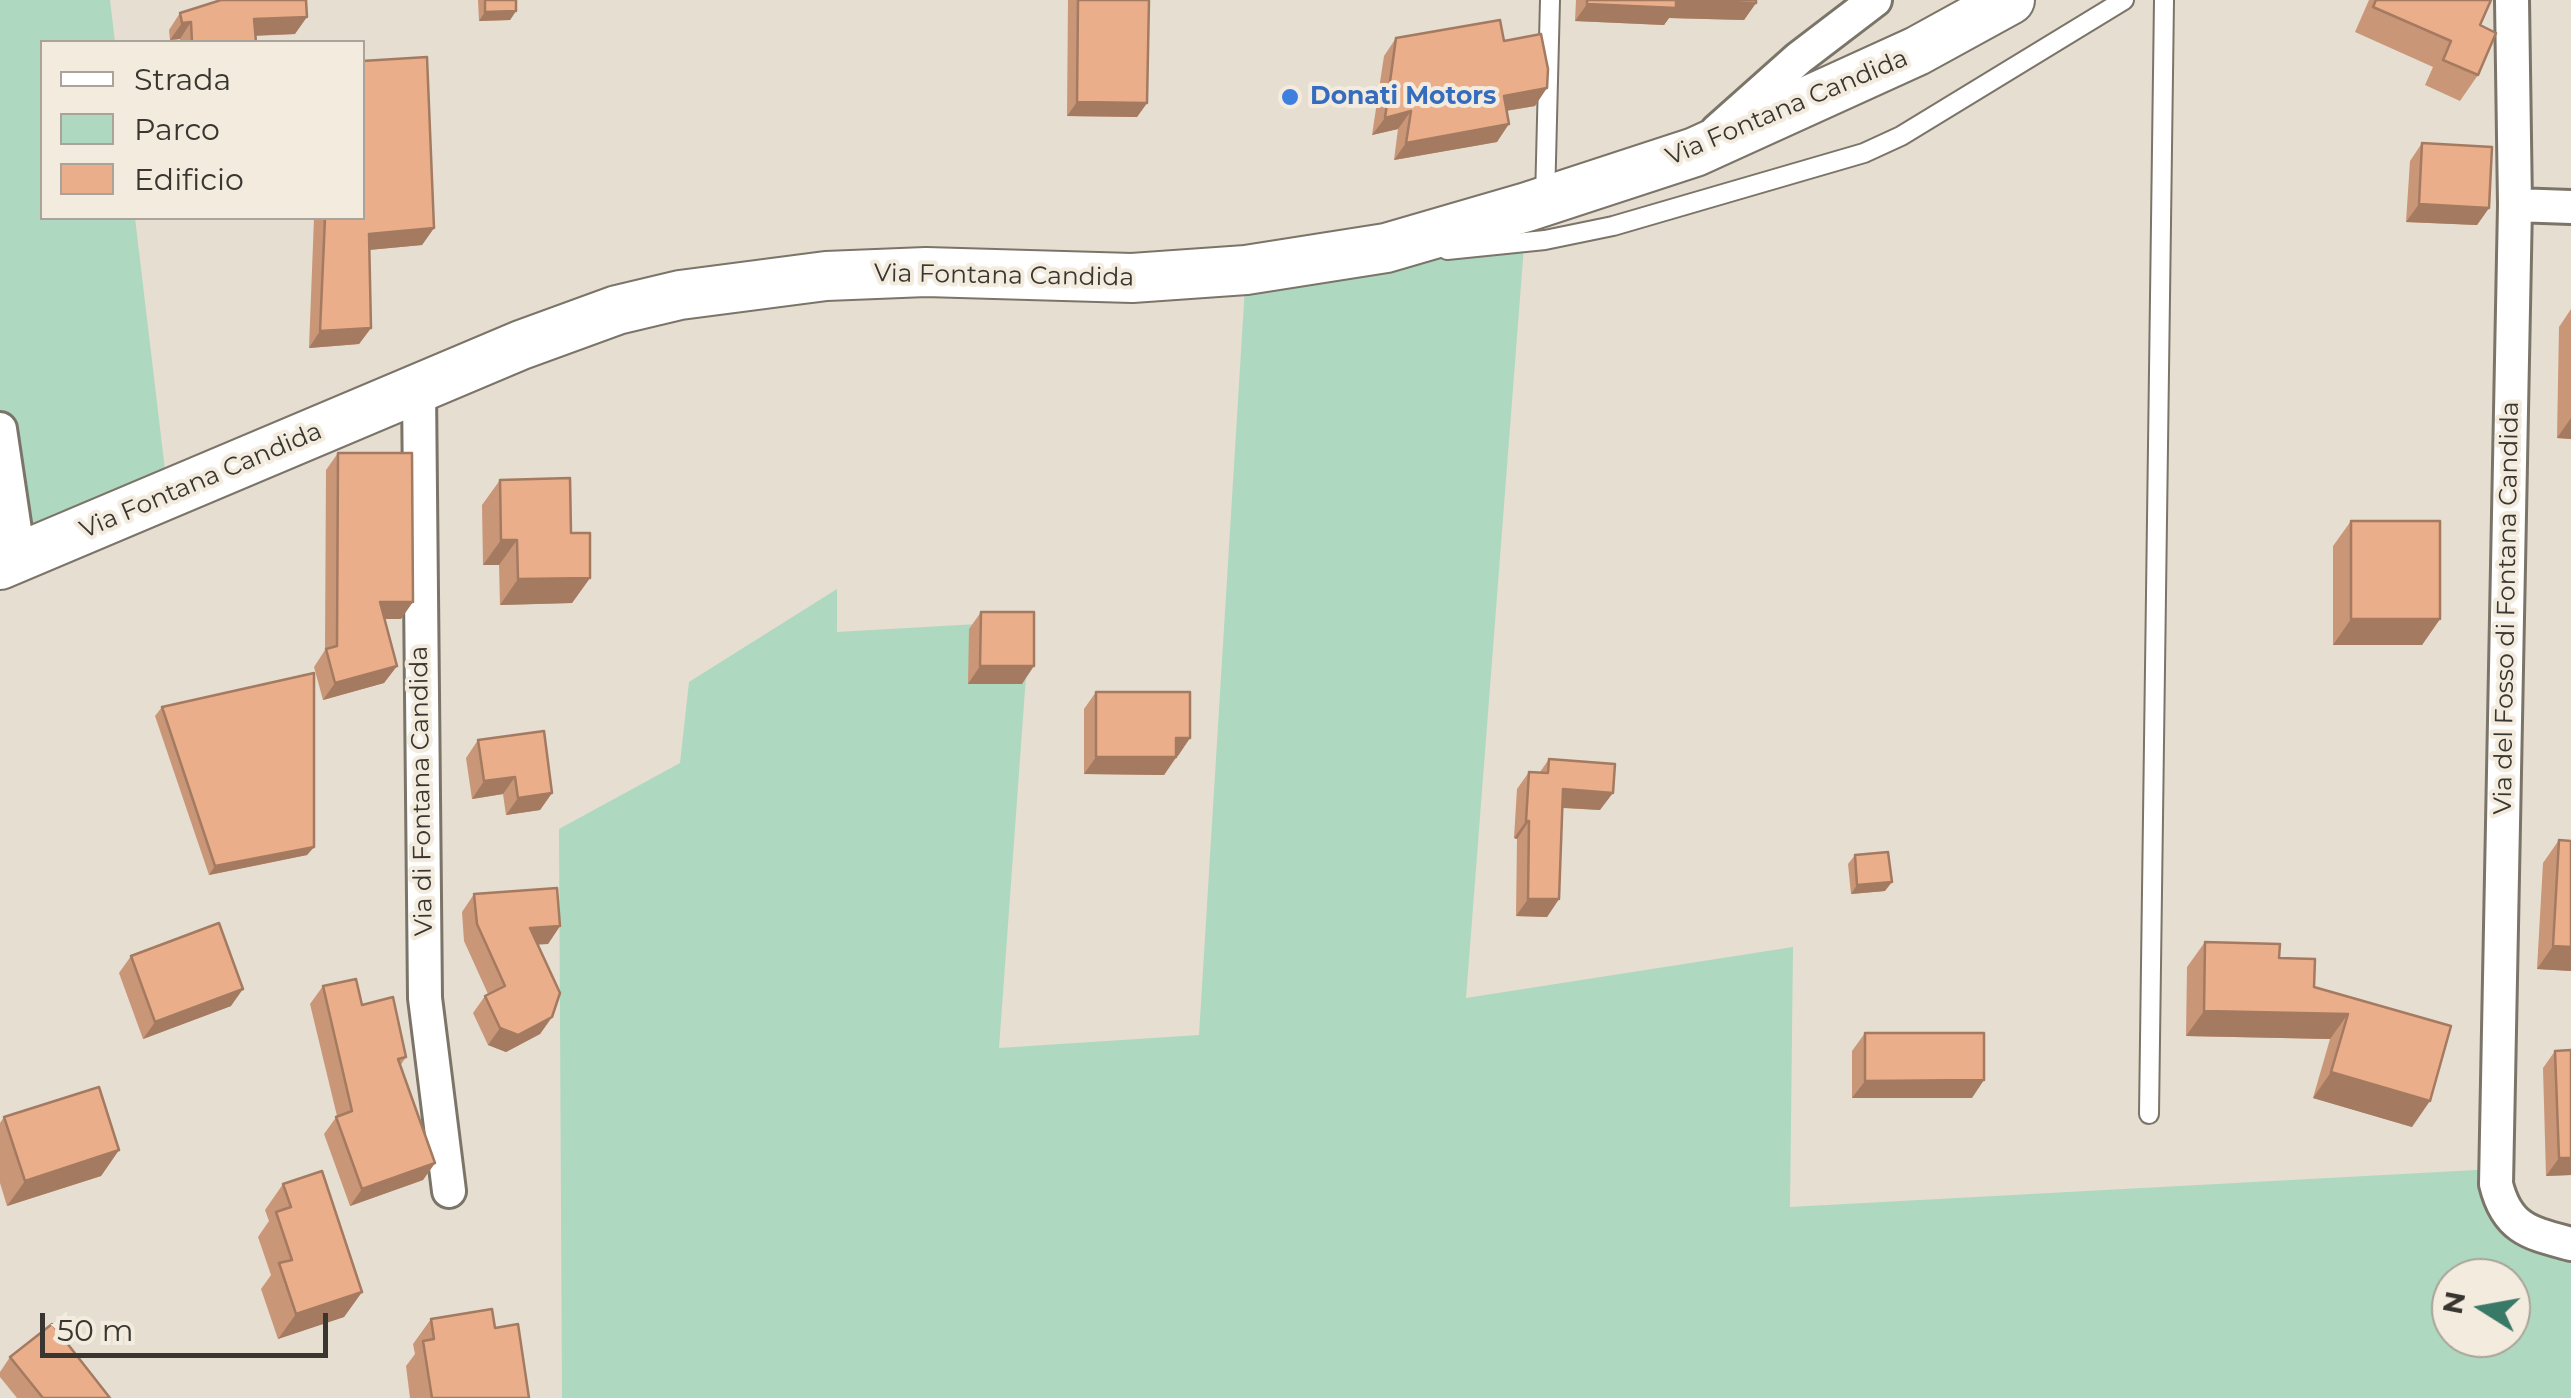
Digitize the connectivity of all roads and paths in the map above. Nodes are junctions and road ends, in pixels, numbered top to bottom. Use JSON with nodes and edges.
{"nodes":[{"id":1,"x":1550,"y":0,"type":"edge"},
{"id":2,"x":1874,"y":0,"type":"edge"},
{"id":3,"x":2010,"y":0,"type":"edge"},
{"id":4,"x":2124,"y":0,"type":"edge"},
{"id":5,"x":2164,"y":0,"type":"edge"},
{"id":6,"x":2512,"y":0,"type":"edge"},
{"id":7,"x":1695,"y":152,"type":"junction"},
{"id":8,"x":1545,"y":201,"type":"junction"},
{"id":9,"x":2515,"y":205,"type":"junction"},
{"id":10,"x":2571,"y":207,"type":"edge"},
{"id":11,"x":1386,"y":248,"type":"junction"},
{"id":12,"x":419,"y":390,"type":"junction"},
{"id":13,"x":0,"y":429,"type":"edge"},
{"id":14,"x":9,"y":561,"type":"edge"},
{"id":15,"x":2148,"y":1114,"type":"dead end"},
{"id":16,"x":449,"y":1192,"type":"dead end"},
{"id":17,"x":2571,"y":1244,"type":"edge"}],
"edges":[{"from":1,"to":8,"type":"lane"},
{"from":2,"to":7,"type":"street"},
{"from":3,"to":7,"type":"main road","name":"Via Fontana Candida"},
{"from":4,"to":11,"type":"lane"},
{"from":5,"to":15,"type":"lane"},
{"from":6,"to":9,"type":"street","name":"Via del Fosso di Fontana Candida"},
{"from":7,"to":8,"type":"main road","name":"Via Fontana Candida"},
{"from":8,"to":11,"type":"main road","name":"Via Fontana Candida"},
{"from":9,"to":10,"type":"street"},
{"from":9,"to":17,"type":"street","name":"Via del Fosso di Fontana Candida"},
{"from":11,"to":12,"type":"main road","name":"Via Fontana Candida"},
{"from":12,"to":14,"type":"main road","name":"Via Fontana Candida"},
{"from":12,"to":16,"type":"street","name":"Via di Fontana Candida"},
{"from":13,"to":14,"type":"street"}]}
